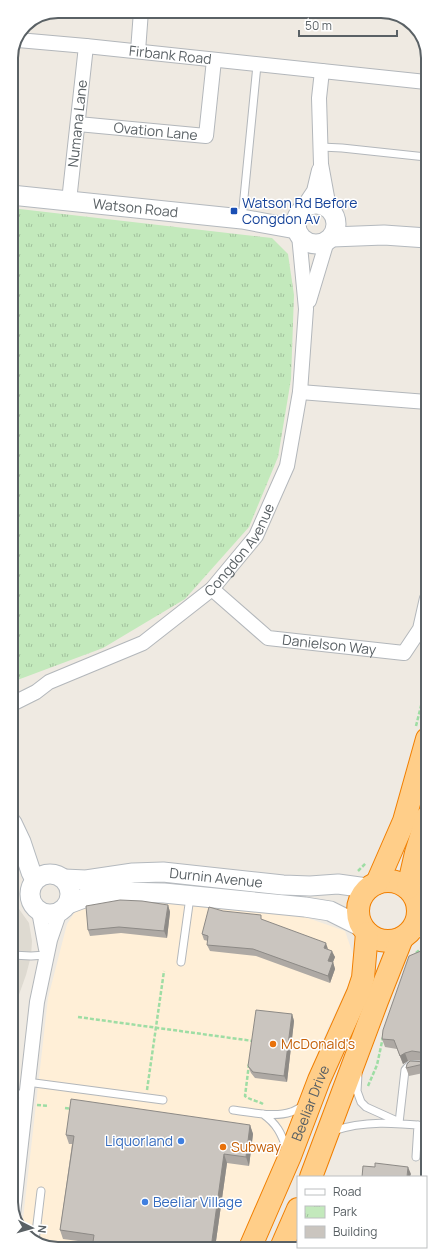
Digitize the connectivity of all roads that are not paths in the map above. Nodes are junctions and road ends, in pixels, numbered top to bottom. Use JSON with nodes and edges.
{"nodes":[{"id":1,"x":141,"y":18,"type":"edge"},
{"id":2,"x":22,"y":40,"type":"edge"},
{"id":3,"x":86,"y":46,"type":"junction"},
{"id":4,"x":138,"y":51,"type":"junction"},
{"id":5,"x":214,"y":60,"type":"junction"},
{"id":6,"x":257,"y":64,"type":"junction"},
{"id":7,"x":322,"y":71,"type":"junction"},
{"id":8,"x":421,"y":81,"type":"edge"},
{"id":9,"x":78,"y":124,"type":"junction"},
{"id":10,"x":321,"y":147,"type":"junction"},
{"id":11,"x":421,"y":156,"type":"edge"},
{"id":12,"x":321,"y":164,"type":"junction"},
{"id":13,"x":18,"y":196,"type":"edge"},
{"id":14,"x":69,"y":201,"type":"junction"},
{"id":15,"x":302,"y":208,"type":"junction"},
{"id":16,"x":332,"y":213,"type":"junction"},
{"id":17,"x":250,"y":220,"type":"junction"},
{"id":18,"x":297,"y":232,"type":"junction"},
{"id":19,"x":384,"y":235,"type":"junction"},
{"id":20,"x":421,"y":238,"type":"edge"},
{"id":21,"x":329,"y":239,"type":"junction"},
{"id":22,"x":306,"y":309,"type":"junction"},
{"id":23,"x":300,"y":392,"type":"junction"},
{"id":24,"x":421,"y":402,"type":"edge"},
{"id":25,"x":212,"y":589,"type":"junction"},
{"id":26,"x":421,"y":625,"type":"edge"},
{"id":27,"x":36,"y":692,"type":"junction"},
{"id":28,"x":18,"y":694,"type":"edge"},
{"id":29,"x":18,"y":701,"type":"edge"},
{"id":30,"x":421,"y":760,"type":"edge"},
{"id":31,"x":18,"y":836,"type":"edge"},
{"id":32,"x":421,"y":837,"type":"edge"},
{"id":33,"x":21,"y":842,"type":"junction"},
{"id":34,"x":59,"y":876,"type":"junction"},
{"id":35,"x":35,"y":880,"type":"junction"},
{"id":36,"x":372,"y":885,"type":"junction"},
{"id":37,"x":192,"y":886,"type":"junction"},
{"id":38,"x":416,"y":892,"type":"edge"},
{"id":39,"x":64,"y":908,"type":"junction"},
{"id":40,"x":39,"y":911,"type":"junction"},
{"id":41,"x":364,"y":930,"type":"junction"},
{"id":42,"x":414,"y":931,"type":"edge"},
{"id":43,"x":18,"y":955,"type":"edge"},
{"id":44,"x":46,"y":955,"type":"junction"},
{"id":45,"x":181,"y":962,"type":"dead end"},
{"id":46,"x":357,"y":1054,"type":"junction"},
{"id":47,"x":421,"y":1065,"type":"edge"},
{"id":48,"x":25,"y":1094,"type":"edge"},
{"id":49,"x":163,"y":1100,"type":"dead end"},
{"id":50,"x":311,"y":1102,"type":"junction"},
{"id":51,"x":233,"y":1110,"type":"dead end"},
{"id":52,"x":263,"y":1114,"type":"junction"},
{"id":53,"x":399,"y":1123,"type":"junction"},
{"id":54,"x":418,"y":1125,"type":"junction"},
{"id":55,"x":421,"y":1125,"type":"edge"},
{"id":56,"x":328,"y":1132,"type":"junction"},
{"id":57,"x":290,"y":1156,"type":"junction"},
{"id":58,"x":416,"y":1157,"type":"dead end"},
{"id":59,"x":18,"y":1164,"type":"edge"},
{"id":60,"x":310,"y":1176,"type":"edge"},
{"id":61,"x":41,"y":1191,"type":"dead end"},
{"id":62,"x":297,"y":1211,"type":"edge"},
{"id":63,"x":36,"y":1235,"type":"edge"},
{"id":64,"x":253,"y":1242,"type":"edge"},
{"id":65,"x":284,"y":1242,"type":"edge"}],
"edges":[{"from":1,"to":4,"type":"street"},
{"from":2,"to":3,"type":"street","name":"Firbank Road"},
{"from":3,"to":4,"type":"street","name":"Firbank Road"},
{"from":3,"to":9,"type":"street","name":"Numana Lane"},
{"from":4,"to":5,"type":"street","name":"Firbank Road"},
{"from":5,"to":6,"type":"street","name":"Firbank Road"},
{"from":5,"to":9,"type":"street","name":"Ovation Lane"},
{"from":6,"to":7,"type":"street","name":"Firbank Road"},
{"from":6,"to":17,"type":"lane"},
{"from":7,"to":8,"type":"street","name":"Firbank Road"},
{"from":7,"to":10,"type":"street"},
{"from":9,"to":14,"type":"street","name":"Numana Lane"},
{"from":10,"to":11,"type":"lane"},
{"from":10,"to":12,"type":"street"},
{"from":12,"to":15,"type":"street"},
{"from":12,"to":16,"type":"street"},
{"from":13,"to":14,"type":"street","name":"Watson Road"},
{"from":14,"to":17,"type":"street","name":"Watson Road"},
{"from":15,"to":16,"type":"street"},
{"from":15,"to":17,"type":"street","name":"Watson Road"},
{"from":15,"to":18,"type":"street"},
{"from":16,"to":19,"type":"street"},
{"from":16,"to":21,"type":"street"},
{"from":17,"to":18,"type":"street","name":"Watson Road"},
{"from":18,"to":21,"type":"street"},
{"from":18,"to":22,"type":"street","name":"Congdon Avenue"},
{"from":19,"to":20,"type":"street"},
{"from":19,"to":21,"type":"street"},
{"from":21,"to":22,"type":"street","name":"Congdon Avenue"},
{"from":22,"to":23,"type":"street","name":"Congdon Avenue"},
{"from":23,"to":24,"type":"street"},
{"from":23,"to":25,"type":"street","name":"Congdon Avenue"},
{"from":25,"to":26,"type":"street","name":"Danielson Way"},
{"from":25,"to":27,"type":"street","name":"Congdon Avenue"},
{"from":27,"to":28,"type":"street"},
{"from":27,"to":29,"type":"street","name":"Congdon Avenue"},
{"from":30,"to":36,"type":"highway"},
{"from":31,"to":33,"type":"street"},
{"from":32,"to":38,"type":"highway"},
{"from":33,"to":34,"type":"street"},
{"from":33,"to":35,"type":"street"},
{"from":34,"to":35,"type":"street"},
{"from":34,"to":37,"type":"street","name":"Durnin Avenue"},
{"from":34,"to":39,"type":"street"},
{"from":35,"to":40,"type":"street"},
{"from":36,"to":37,"type":"street","name":"Durnin Avenue"},
{"from":36,"to":38,"type":"highway"},
{"from":36,"to":41,"type":"highway"},
{"from":37,"to":39,"type":"street","name":"Durnin Avenue"},
{"from":37,"to":41,"type":"street","name":"Durnin Avenue"},
{"from":37,"to":45,"type":"lane"},
{"from":38,"to":42,"type":"highway"},
{"from":39,"to":40,"type":"street"},
{"from":39,"to":44,"type":"street"},
{"from":40,"to":44,"type":"street"},
{"from":41,"to":42,"type":"highway"},
{"from":41,"to":50,"type":"highway","name":"Beeliar Drive"},
{"from":42,"to":46,"type":"highway","name":"Beeliar Drive"},
{"from":43,"to":44,"type":"lane"},
{"from":44,"to":48,"type":"street"},
{"from":46,"to":53,"type":"lane"},
{"from":46,"to":56,"type":"highway","name":"Beeliar Drive"},
{"from":47,"to":53,"type":"lane"},
{"from":48,"to":49,"type":"lane"},
{"from":48,"to":59,"type":"street"},
{"from":50,"to":52,"type":"lane"},
{"from":50,"to":57,"type":"highway","name":"Beeliar Drive"},
{"from":51,"to":52,"type":"lane"},
{"from":52,"to":57,"type":"lane"},
{"from":53,"to":54,"type":"lane"},
{"from":53,"to":56,"type":"lane"},
{"from":54,"to":55,"type":"lane"},
{"from":54,"to":58,"type":"lane"},
{"from":56,"to":60,"type":"highway","name":"Beeliar Drive"},
{"from":57,"to":64,"type":"highway","name":"Beeliar Drive"},
{"from":61,"to":63,"type":"lane"},
{"from":62,"to":65,"type":"highway"}]}
